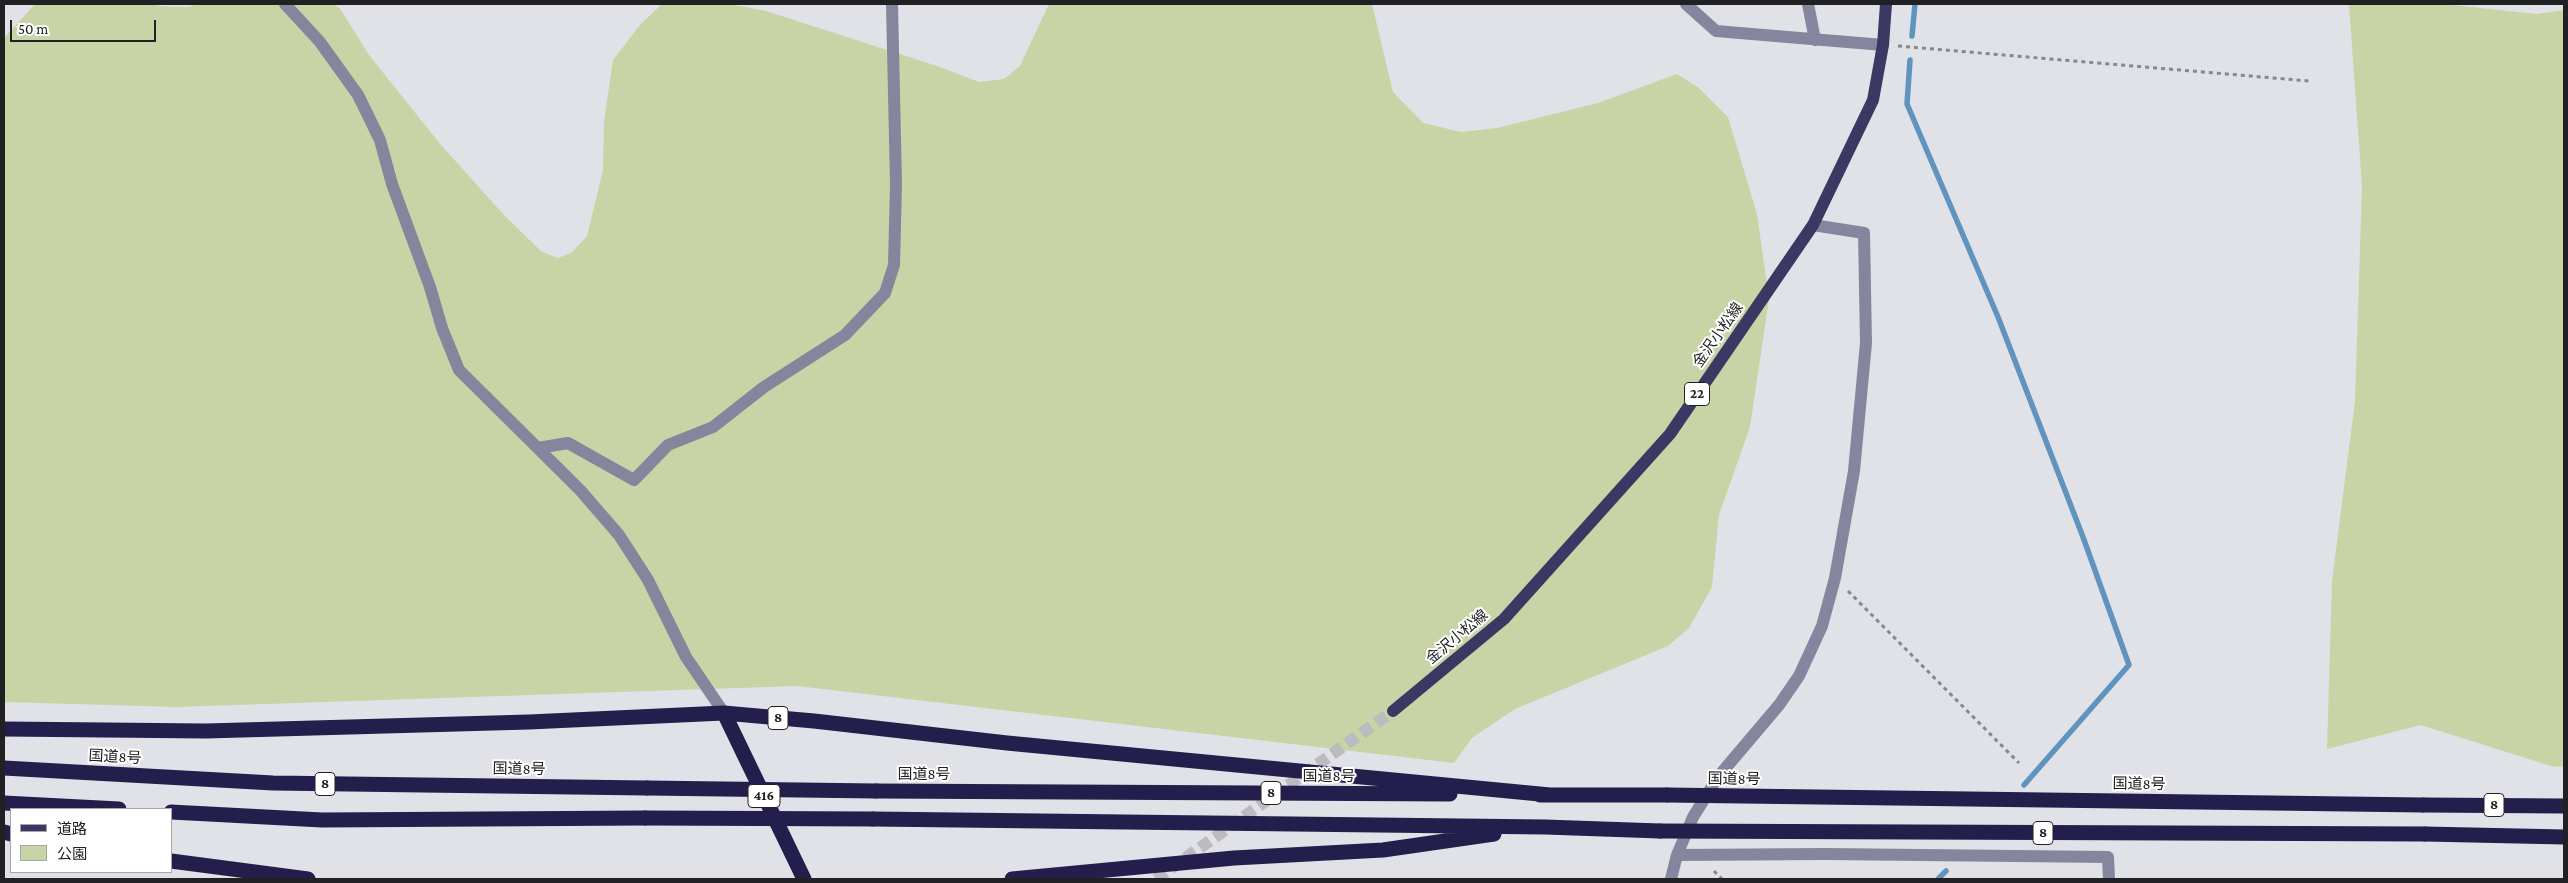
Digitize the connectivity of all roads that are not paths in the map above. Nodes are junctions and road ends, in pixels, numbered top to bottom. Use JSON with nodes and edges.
{"nodes":[{"id":1,"x":285,"y":4,"type":"edge"},
{"id":2,"x":892,"y":4,"type":"edge"},
{"id":3,"x":1686,"y":4,"type":"edge"},
{"id":4,"x":1808,"y":4,"type":"edge"},
{"id":5,"x":1886,"y":4,"type":"edge"},
{"id":6,"x":1814,"y":40,"type":"junction"},
{"id":7,"x":1883,"y":45,"type":"junction"},
{"id":8,"x":1813,"y":225,"type":"junction"},
{"id":9,"x":538,"y":448,"type":"junction"},
{"id":10,"x":1393,"y":710,"type":"tunnel mouth"},
{"id":11,"x":724,"y":713,"type":"junction"},
{"id":12,"x":4,"y":729,"type":"edge"},
{"id":13,"x":4,"y":768,"type":"edge"},
{"id":14,"x":1550,"y":795,"type":"junction"},
{"id":15,"x":4,"y":804,"type":"edge"},
{"id":16,"x":2564,"y":806,"type":"edge"},
{"id":17,"x":95,"y":808,"type":"edge"},
{"id":18,"x":172,"y":812,"type":"edge"},
{"id":19,"x":1545,"y":827,"type":"junction"},
{"id":20,"x":2564,"y":837,"type":"edge"},
{"id":21,"x":1677,"y":855,"type":"junction"},
{"id":22,"x":172,"y":861,"type":"edge"},
{"id":23,"x":308,"y":879,"type":"edge"},
{"id":24,"x":804,"y":879,"type":"edge"},
{"id":25,"x":1012,"y":879,"type":"edge"},
{"id":26,"x":1672,"y":879,"type":"edge"},
{"id":27,"x":2109,"y":879,"type":"edge"}],
"edges":[{"from":1,"to":9,"type":"street"},
{"from":2,"to":9,"type":"street"},
{"from":3,"to":6,"type":"street"},
{"from":4,"to":6,"type":"street"},
{"from":5,"to":7,"type":"main road","name":"金沢小松線","number":"22"},
{"from":6,"to":7,"type":"street"},
{"from":7,"to":8,"type":"main road","name":"金沢小松線","number":"22"},
{"from":8,"to":10,"type":"main road","name":"金沢小松線","number":"22"},
{"from":8,"to":21,"type":"street"},
{"from":9,"to":11,"type":"street"},
{"from":11,"to":12,"type":"highway","number":"8"},
{"from":11,"to":14,"type":"highway","number":"8"},
{"from":11,"to":24,"type":"highway","number":"416"},
{"from":13,"to":14,"type":"highway","name":"国道8号","number":"8","bridge":true},
{"from":14,"to":16,"type":"highway","name":"国道8号","number":"8","bridge":true},
{"from":15,"to":17,"type":"highway"},
{"from":18,"to":19,"type":"highway","number":"8","bridge":true},
{"from":19,"to":20,"type":"highway","number":"8","bridge":true},
{"from":19,"to":25,"type":"highway","number":"8"},
{"from":21,"to":26,"type":"street"},
{"from":21,"to":27,"type":"street"},
{"from":22,"to":23,"type":"highway"}]}
